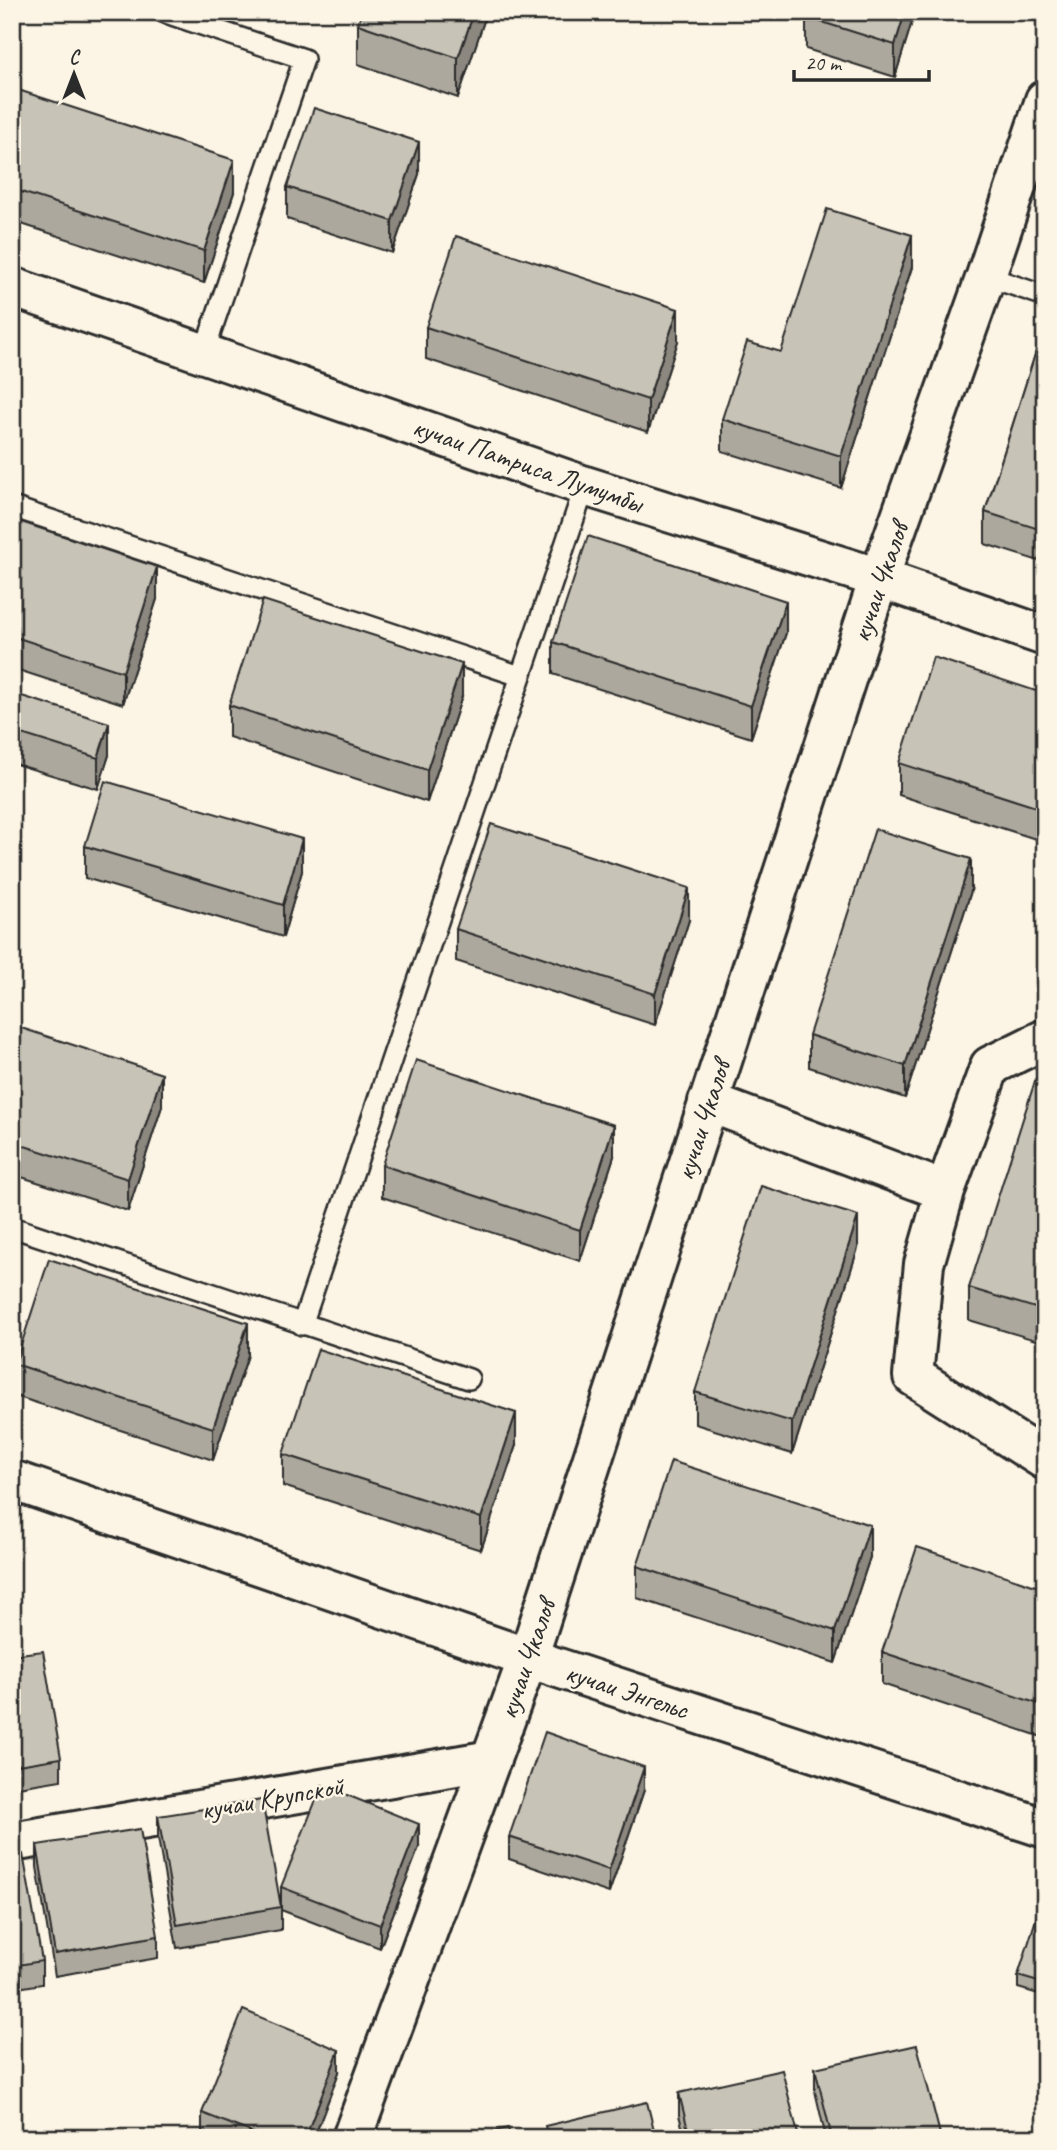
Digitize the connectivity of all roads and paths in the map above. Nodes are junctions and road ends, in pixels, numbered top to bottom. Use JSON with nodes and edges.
{"nodes":[{"id":1,"x":163,"y":12,"type":"edge"},
{"id":2,"x":1045,"y":100,"type":"edge"},
{"id":3,"x":986,"y":276,"type":"junction"},
{"id":4,"x":12,"y":287,"type":"edge"},
{"id":5,"x":1045,"y":296,"type":"edge"},
{"id":6,"x":204,"y":352,"type":"junction"},
{"id":7,"x":585,"y":486,"type":"junction"},
{"id":8,"x":12,"y":507,"type":"edge"},
{"id":9,"x":879,"y":578,"type":"junction"},
{"id":10,"x":1045,"y":636,"type":"edge"},
{"id":11,"x":520,"y":676,"type":"junction"},
{"id":12,"x":1045,"y":1040,"type":"edge"},
{"id":13,"x":708,"y":1102,"type":"junction"},
{"id":14,"x":945,"y":1191,"type":"junction"},
{"id":15,"x":12,"y":1227,"type":"edge"},
{"id":16,"x":302,"y":1325,"type":"junction"},
{"id":17,"x":470,"y":1379,"type":"dead end"},
{"id":18,"x":1045,"y":1460,"type":"edge"},
{"id":19,"x":12,"y":1480,"type":"edge"},
{"id":20,"x":528,"y":1658,"type":"junction"},
{"id":21,"x":491,"y":1759,"type":"junction"},
{"id":22,"x":1045,"y":1828,"type":"edge"},
{"id":23,"x":12,"y":1842,"type":"edge"},
{"id":24,"x":352,"y":2138,"type":"edge"}],
"edges":[{"from":1,"to":6,"type":"lane"},
{"from":2,"to":3,"type":"street","name":"кучаи Чкалов"},
{"from":3,"to":5,"type":"lane"},
{"from":3,"to":9,"type":"street","name":"кучаи Чкалов"},
{"from":4,"to":6,"type":"street","name":"кучаи Патриса Лумумбы"},
{"from":6,"to":7,"type":"street","name":"кучаи Патриса Лумумбы"},
{"from":7,"to":9,"type":"street","name":"кучаи Патриса Лумумбы"},
{"from":7,"to":11,"type":"lane"},
{"from":8,"to":11,"type":"lane"},
{"from":9,"to":10,"type":"street","name":"кучаи Патриса Лумумбы"},
{"from":9,"to":13,"type":"street","name":"кучаи Чкалов"},
{"from":11,"to":16,"type":"lane"},
{"from":12,"to":14,"type":"street"},
{"from":13,"to":14,"type":"street"},
{"from":13,"to":20,"type":"street","name":"кучаи Чкалов"},
{"from":14,"to":18,"type":"street"},
{"from":15,"to":16,"type":"lane"},
{"from":16,"to":17,"type":"lane"},
{"from":19,"to":20,"type":"street","name":"кучаи Энгельс"},
{"from":20,"to":21,"type":"street","name":"кучаи Чкалов"},
{"from":20,"to":22,"type":"street","name":"кучаи Энгельс"},
{"from":21,"to":23,"type":"street","name":"кучаи Крупской"},
{"from":21,"to":24,"type":"street","name":"кучаи Чкалов"}]}
